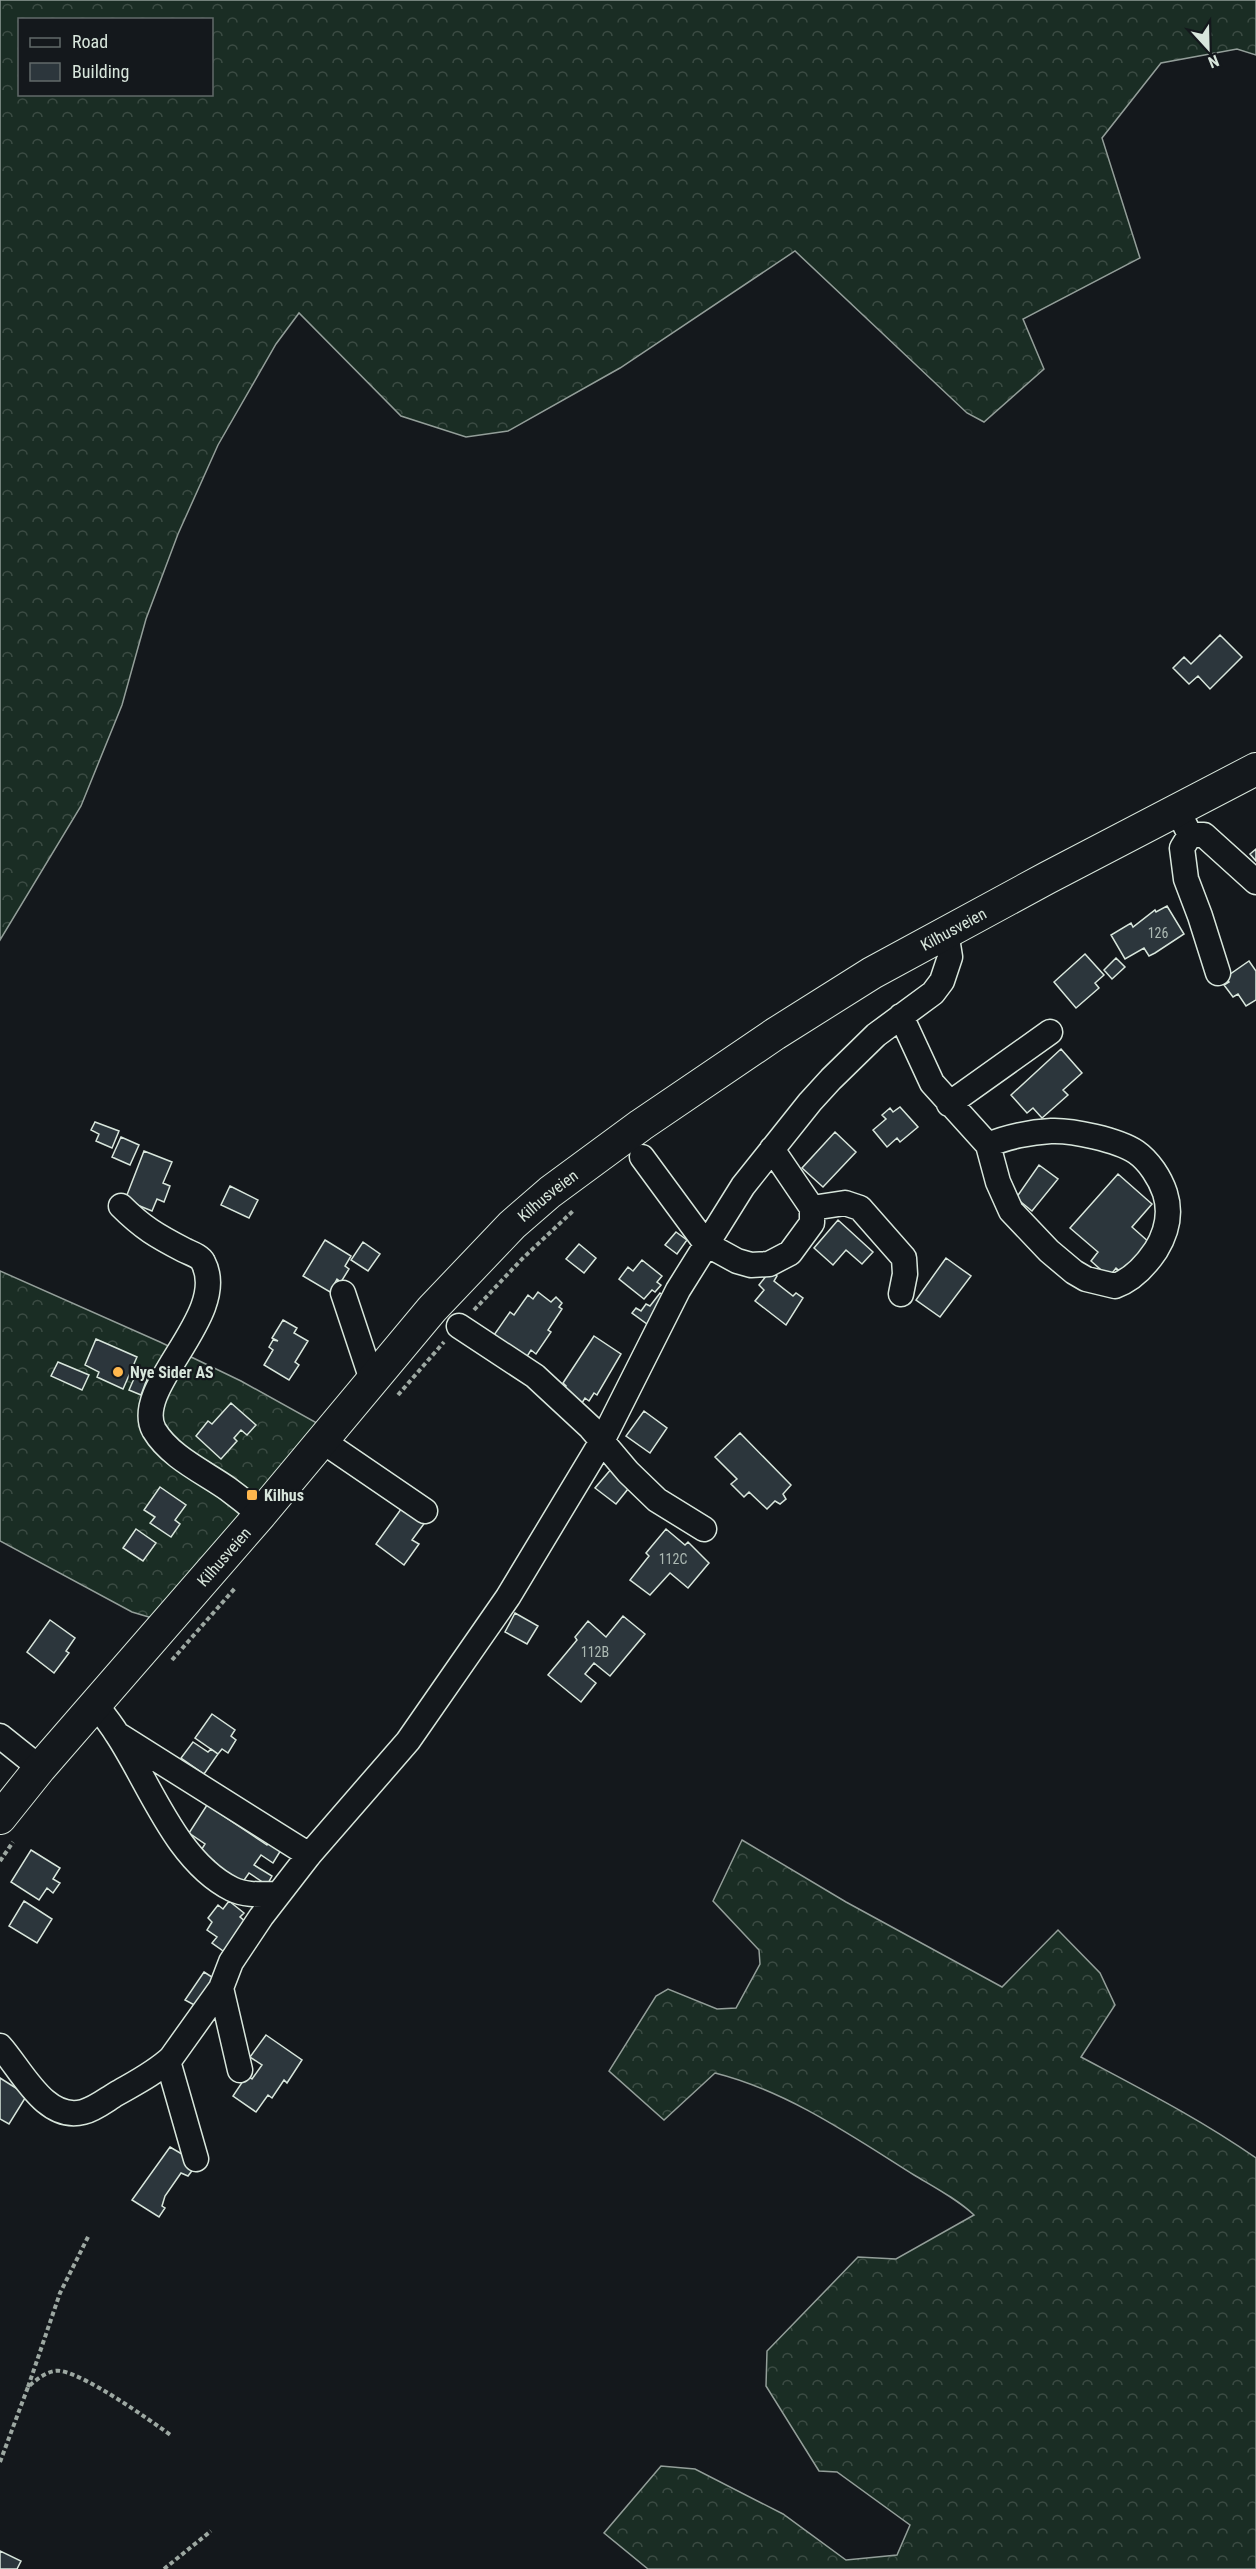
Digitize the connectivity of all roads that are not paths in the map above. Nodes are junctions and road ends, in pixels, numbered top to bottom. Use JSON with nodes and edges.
{"nodes":[{"id":1,"x":1256,"y":769,"type":"edge"},
{"id":2,"x":1184,"y":822,"type":"junction"},
{"id":3,"x":1256,"y":882,"type":"edge"},
{"id":4,"x":946,"y":932,"type":"junction"},
{"id":5,"x":1218,"y":974,"type":"dead end"},
{"id":6,"x":901,"y":1016,"type":"junction"},
{"id":7,"x":1050,"y":1032,"type":"dead end"},
{"id":8,"x":949,"y":1104,"type":"junction"},
{"id":9,"x":988,"y":1145,"type":"junction"},
{"id":10,"x":772,"y":1149,"type":"junction"},
{"id":11,"x":642,"y":1157,"type":"dead end"},
{"id":12,"x":121,"y":1206,"type":"dead end"},
{"id":13,"x":812,"y":1208,"type":"junction"},
{"id":14,"x":706,"y":1244,"type":"junction"},
{"id":15,"x":343,"y":1293,"type":"dead end"},
{"id":16,"x":901,"y":1294,"type":"dead end"},
{"id":17,"x":459,"y":1326,"type":"road end"},
{"id":18,"x":385,"y":1388,"type":"junction"},
{"id":19,"x":321,"y":1440,"type":"junction"},
{"id":20,"x":602,"y":1441,"type":"junction"},
{"id":21,"x":425,"y":1510,"type":"dead end"},
{"id":22,"x":260,"y":1515,"type":"junction"},
{"id":23,"x":704,"y":1528,"type":"dead end"},
{"id":24,"x":95,"y":1704,"type":"junction"},
{"id":25,"x":118,"y":1735,"type":"junction"},
{"id":26,"x":0,"y":1736,"type":"edge"},
{"id":27,"x":40,"y":1768,"type":"junction"},
{"id":28,"x":10,"y":1826,"type":"edge"},
{"id":29,"x":309,"y":1855,"type":"junction"},
{"id":30,"x":278,"y":1894,"type":"junction"},
{"id":31,"x":221,"y":1988,"type":"junction"},
{"id":32,"x":0,"y":2046,"type":"edge"},
{"id":33,"x":168,"y":2061,"type":"junction"},
{"id":34,"x":240,"y":2070,"type":"dead end"},
{"id":35,"x":196,"y":2159,"type":"dead end"}],
"edges":[{"from":1,"to":2,"type":"main road","name":"Kilhusveien"},
{"from":2,"to":3,"type":"lane"},
{"from":2,"to":4,"type":"main road","name":"Kilhusveien"},
{"from":2,"to":5,"type":"lane"},
{"from":4,"to":6,"type":"lane"},
{"from":4,"to":18,"type":"main road","name":"Kilhusveien"},
{"from":6,"to":8,"type":"lane"},
{"from":6,"to":10,"type":"lane"},
{"from":7,"to":8,"type":"lane"},
{"from":8,"to":9,"type":"lane"},
{"from":9,"to":9,"type":"lane"},
{"from":10,"to":13,"type":"lane"},
{"from":10,"to":14,"type":"lane"},
{"from":11,"to":14,"type":"lane"},
{"from":12,"to":22,"type":"lane"},
{"from":13,"to":14,"type":"lane"},
{"from":13,"to":16,"type":"lane"},
{"from":14,"to":20,"type":"lane"},
{"from":15,"to":18,"type":"lane"},
{"from":17,"to":20,"type":"lane"},
{"from":18,"to":19,"type":"main road","name":"Kilhusveien"},
{"from":19,"to":21,"type":"lane"},
{"from":19,"to":22,"type":"main road","name":"Kilhusveien"},
{"from":20,"to":23,"type":"lane"},
{"from":20,"to":29,"type":"lane"},
{"from":22,"to":24,"type":"main road","name":"Kilhusveien"},
{"from":24,"to":25,"type":"lane"},
{"from":24,"to":27,"type":"main road","name":"Kilhusveien"},
{"from":25,"to":29,"type":"lane"},
{"from":25,"to":30,"type":"lane"},
{"from":26,"to":27,"type":"lane"},
{"from":27,"to":28,"type":"main road","name":"Kilhusveien"},
{"from":29,"to":30,"type":"lane"},
{"from":30,"to":31,"type":"lane"},
{"from":31,"to":33,"type":"lane"},
{"from":31,"to":34,"type":"lane"},
{"from":32,"to":33,"type":"lane"},
{"from":33,"to":35,"type":"lane"}]}
